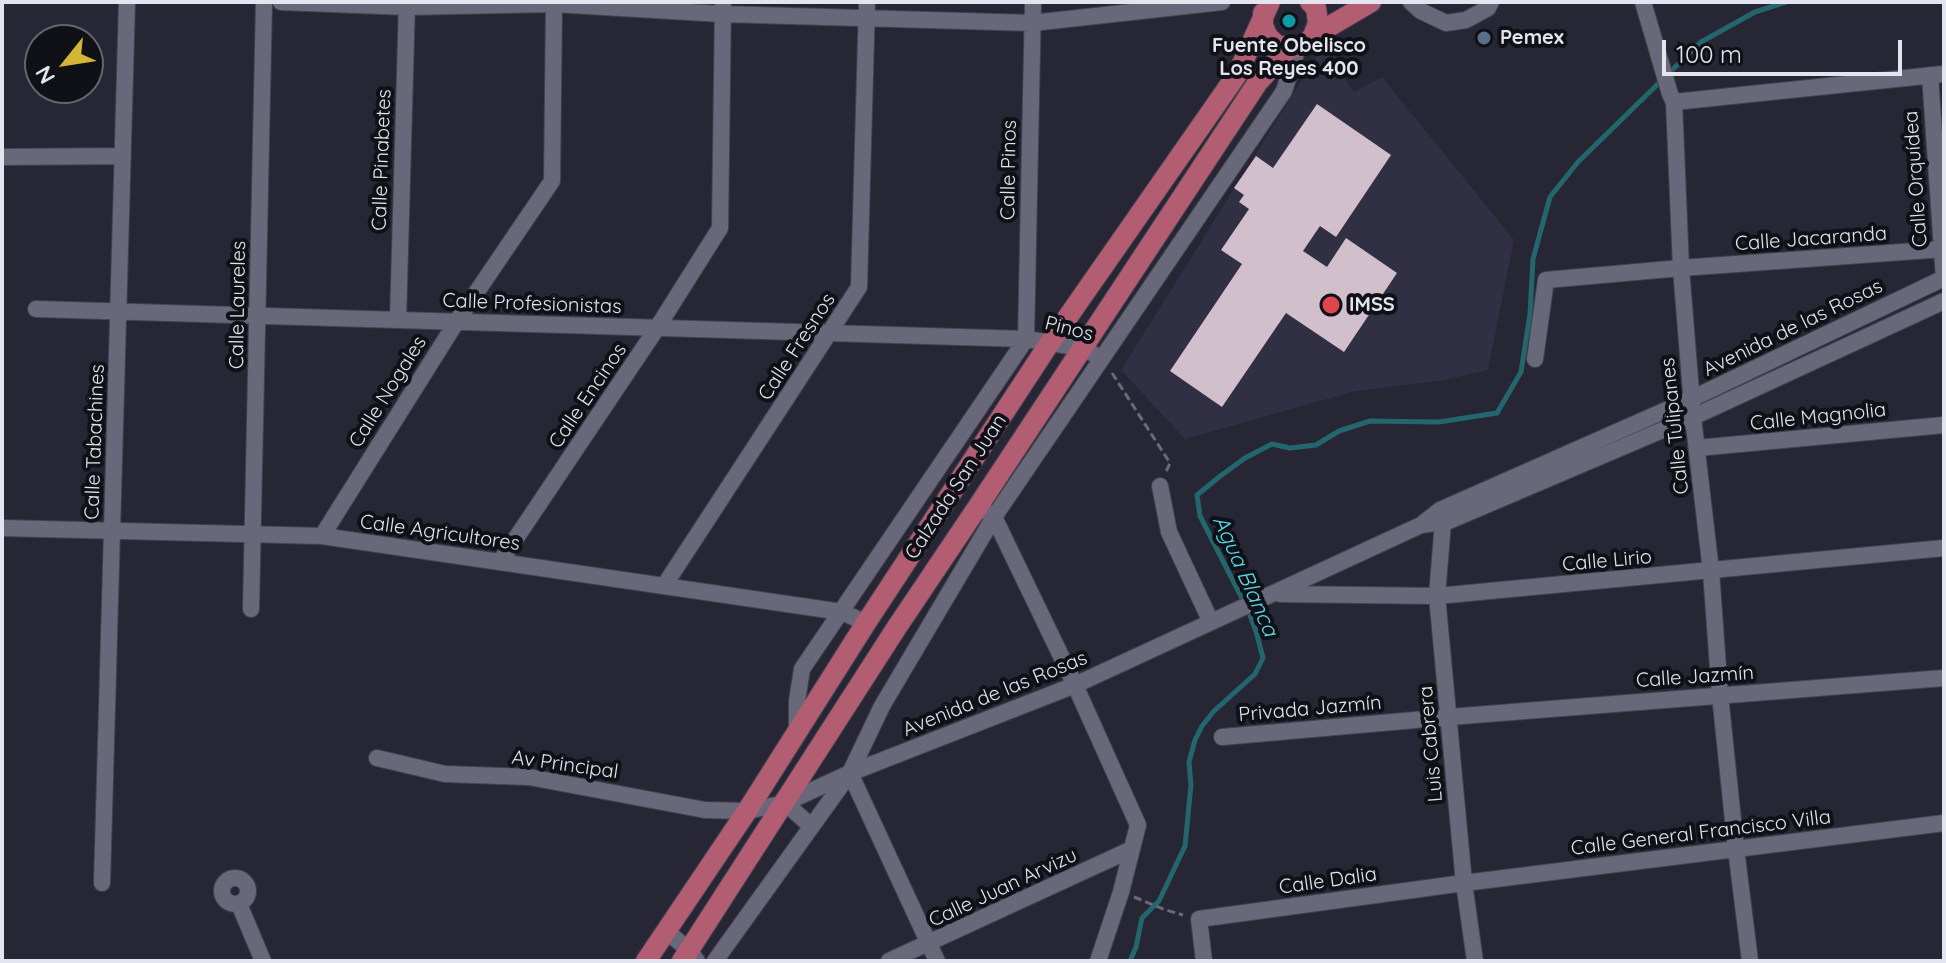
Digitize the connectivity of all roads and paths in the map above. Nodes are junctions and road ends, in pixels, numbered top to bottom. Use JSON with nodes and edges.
{"nodes":[{"id":1,"x":127,"y":2,"type":"edge"},
{"id":2,"x":264,"y":2,"type":"edge"},
{"id":3,"x":281,"y":2,"type":"edge"},
{"id":4,"x":1033,"y":2,"type":"edge"},
{"id":5,"x":1222,"y":2,"type":"edge"},
{"id":6,"x":1310,"y":2,"type":"edge"},
{"id":7,"x":1371,"y":2,"type":"edge"},
{"id":8,"x":1491,"y":2,"type":"edge"},
{"id":9,"x":1643,"y":2,"type":"edge"},
{"id":10,"x":554,"y":3,"type":"edge"},
{"id":11,"x":407,"y":5,"type":"edge"},
{"id":12,"x":1419,"y":5,"type":"edge"},
{"id":13,"x":722,"y":8,"type":"edge"},
{"id":14,"x":1266,"y":8,"type":"edge"},
{"id":15,"x":867,"y":10,"type":"edge"},
{"id":16,"x":1032,"y":23,"type":"junction"},
{"id":17,"x":1300,"y":44,"type":"junction"},
{"id":18,"x":1238,"y":73,"type":"junction"},
{"id":19,"x":1937,"y":74,"type":"edge"},
{"id":20,"x":1258,"y":82,"type":"junction"},
{"id":21,"x":1672,"y":98,"type":"junction"},
{"id":22,"x":123,"y":156,"type":"junction"},
{"id":23,"x":2,"y":157,"type":"edge"},
{"id":24,"x":1942,"y":249,"type":"edge"},
{"id":25,"x":1681,"y":268,"type":"junction"},
{"id":26,"x":1944,"y":279,"type":"edge"},
{"id":27,"x":1944,"y":301,"type":"edge"},
{"id":28,"x":36,"y":309,"type":"dead end"},
{"id":29,"x":118,"y":311,"type":"junction"},
{"id":30,"x":258,"y":315,"type":"junction"},
{"id":31,"x":398,"y":320,"type":"junction"},
{"id":32,"x":457,"y":321,"type":"junction"},
{"id":33,"x":657,"y":328,"type":"junction"},
{"id":34,"x":830,"y":333,"type":"junction"},
{"id":35,"x":1026,"y":339,"type":"junction"},
{"id":36,"x":1049,"y":344,"type":"junction"},
{"id":37,"x":1082,"y":348,"type":"junction"},
{"id":38,"x":1102,"y":358,"type":"junction"},
{"id":39,"x":1535,"y":359,"type":"dead end"},
{"id":40,"x":1691,"y":399,"type":"junction"},
{"id":41,"x":1693,"y":417,"type":"junction"},
{"id":42,"x":1944,"y":425,"type":"edge"},
{"id":43,"x":1697,"y":448,"type":"junction"},
{"id":44,"x":1160,"y":486,"type":"joint"},
{"id":45,"x":987,"y":511,"type":"junction"},
{"id":46,"x":1442,"y":516,"type":"junction"},
{"id":47,"x":2,"y":528,"type":"edge"},
{"id":48,"x":112,"y":531,"type":"junction"},
{"id":49,"x":252,"y":535,"type":"junction"},
{"id":50,"x":322,"y":536,"type":"junction"},
{"id":51,"x":1944,"y":548,"type":"edge"},
{"id":52,"x":500,"y":562,"type":"junction"},
{"id":53,"x":1711,"y":571,"type":"junction"},
{"id":54,"x":664,"y":586,"type":"junction"},
{"id":55,"x":1273,"y":594,"type":"junction"},
{"id":56,"x":1437,"y":596,"type":"junction"},
{"id":57,"x":251,"y":609,"type":"dead end"},
{"id":58,"x":842,"y":612,"type":"junction"},
{"id":59,"x":1216,"y":619,"type":"junction"},
{"id":60,"x":866,"y":623,"type":"junction"},
{"id":61,"x":1944,"y":678,"type":"edge"},
{"id":62,"x":1075,"y":685,"type":"junction"},
{"id":63,"x":1720,"y":695,"type":"junction"},
{"id":64,"x":1449,"y":717,"type":"junction"},
{"id":65,"x":797,"y":732,"type":"junction"},
{"id":66,"x":1222,"y":737,"type":"dead end"},
{"id":67,"x":377,"y":758,"type":"dead end"},
{"id":68,"x":850,"y":773,"type":"junction"},
{"id":69,"x":785,"y":803,"type":"junction"},
{"id":70,"x":747,"y":811,"type":"junction"},
{"id":71,"x":1944,"y":823,"type":"edge"},
{"id":72,"x":811,"y":826,"type":"junction"},
{"id":73,"x":1132,"y":849,"type":"junction"},
{"id":74,"x":1736,"y":849,"type":"junction"},
{"id":75,"x":102,"y":883,"type":"dead end"},
{"id":76,"x":1464,"y":883,"type":"junction"},
{"id":77,"x":1130,"y":895,"type":"dead end"},
{"id":78,"x":239,"y":904,"type":"dead end"},
{"id":79,"x":1166,"y":910,"type":"dead end"},
{"id":80,"x":666,"y":931,"type":"junction"},
{"id":81,"x":930,"y":943,"type":"junction"},
{"id":82,"x":689,"y":957,"type":"edge"},
{"id":83,"x":263,"y":961,"type":"edge"},
{"id":84,"x":646,"y":961,"type":"edge"},
{"id":85,"x":715,"y":961,"type":"edge"},
{"id":86,"x":889,"y":961,"type":"edge"},
{"id":87,"x":937,"y":961,"type":"edge"},
{"id":88,"x":1098,"y":961,"type":"edge"},
{"id":89,"x":1204,"y":961,"type":"edge"},
{"id":90,"x":1475,"y":961,"type":"edge"},
{"id":91,"x":1750,"y":961,"type":"edge"}],
"edges":[{"from":1,"to":22,"type":"street","name":"Calle Tabachines"},
{"from":2,"to":30,"type":"street","name":"Calle Laureles"},
{"from":3,"to":11,"type":"street"},
{"from":4,"to":16,"type":"street","name":"Calle Pinos"},
{"from":5,"to":16,"type":"street"},
{"from":6,"to":17,"type":"main road"},
{"from":7,"to":17,"type":"main road","name":"Calzada San Juan"},
{"from":8,"to":12,"type":"street"},
{"from":9,"to":21,"type":"street","name":"Calle Tulipanes"},
{"from":10,"to":11,"type":"street"},
{"from":10,"to":13,"type":"street"},
{"from":10,"to":32,"type":"street","name":"Calle Nogales"},
{"from":11,"to":31,"type":"street","name":"Calle Pinabetes"},
{"from":13,"to":15,"type":"street"},
{"from":13,"to":33,"type":"street","name":"Calle Encinos"},
{"from":14,"to":17,"type":"main road"},
{"from":14,"to":18,"type":"main road","name":"Calzada San Juan"},
{"from":15,"to":16,"type":"street"},
{"from":15,"to":34,"type":"street","name":"Calle Fresnos"},
{"from":16,"to":35,"type":"street","name":"Calle Pinos"},
{"from":17,"to":20,"type":"main road","name":"Calzada San Juan"},
{"from":17,"to":38,"type":"street"},
{"from":18,"to":20,"type":"main road"},
{"from":18,"to":36,"type":"main road","name":"Calzada San Juan"},
{"from":19,"to":21,"type":"street"},
{"from":19,"to":24,"type":"street","name":"Calle Orquídea"},
{"from":20,"to":37,"type":"main road","name":"Calzada San Juan"},
{"from":21,"to":25,"type":"street","name":"Calle Tulipanes"},
{"from":22,"to":23,"type":"street"},
{"from":22,"to":29,"type":"street","name":"Calle Tabachines"},
{"from":24,"to":25,"type":"street","name":"Calle Jacaranda"},
{"from":24,"to":26,"type":"street","name":"Calle Orquídea"},
{"from":25,"to":39,"type":"street","name":"Calle Jacaranda"},
{"from":25,"to":40,"type":"street","name":"Calle Tulipanes"},
{"from":26,"to":40,"type":"street","name":"Avenida de las Rosas"},
{"from":27,"to":41,"type":"street","name":"Avenida de las Rosas"},
{"from":28,"to":29,"type":"street","name":"Calle Profesionistas"},
{"from":29,"to":30,"type":"street","name":"Calle Profesionistas"},
{"from":29,"to":48,"type":"street","name":"Calle Tabachines"},
{"from":30,"to":31,"type":"street","name":"Calle Profesionistas"},
{"from":30,"to":49,"type":"street","name":"Calle Laureles"},
{"from":31,"to":32,"type":"street","name":"Calle Profesionistas"},
{"from":32,"to":33,"type":"street","name":"Calle Profesionistas"},
{"from":32,"to":50,"type":"street","name":"Calle Nogales"},
{"from":33,"to":34,"type":"street","name":"Calle Profesionistas"},
{"from":33,"to":52,"type":"street","name":"Calle Encinos"},
{"from":34,"to":35,"type":"street","name":"Calle Profesionistas"},
{"from":34,"to":54,"type":"street","name":"Calle Fresnos"},
{"from":35,"to":36,"type":"street","name":"Pinos"},
{"from":35,"to":58,"type":"street"},
{"from":36,"to":37,"type":"street","name":"Pinos"},
{"from":36,"to":60,"type":"main road","name":"Calzada San Juan"},
{"from":37,"to":38,"type":"street","name":"Pinos"},
{"from":37,"to":45,"type":"main road","name":"Calzada San Juan"},
{"from":38,"to":44,"type":"path"},
{"from":38,"to":45,"type":"street"},
{"from":40,"to":41,"type":"street","name":"Calle Tulipanes"},
{"from":40,"to":46,"type":"street","name":"Avenida de las Rosas"},
{"from":41,"to":43,"type":"street","name":"Calle Tulipanes"},
{"from":41,"to":46,"type":"street","name":"Avenida de las Rosas"},
{"from":42,"to":43,"type":"street","name":"Calle Magnolia"},
{"from":43,"to":53,"type":"street","name":"Calle Tulipanes"},
{"from":44,"to":59,"type":"street"},
{"from":45,"to":62,"type":"street"},
{"from":45,"to":68,"type":"street"},
{"from":45,"to":69,"type":"main road","name":"Calzada San Juan"},
{"from":46,"to":55,"type":"street"},
{"from":46,"to":56,"type":"street","name":"Luis Cabrera"},
{"from":47,"to":48,"type":"street","name":"Calle Agricultores"},
{"from":48,"to":49,"type":"street","name":"Calle Agricultores"},
{"from":48,"to":75,"type":"street","name":"Calle Tabachines"},
{"from":49,"to":50,"type":"street","name":"Calle Agricultores"},
{"from":49,"to":57,"type":"street","name":"Calle Laureles"},
{"from":50,"to":52,"type":"street","name":"Calle Agricultores"},
{"from":51,"to":53,"type":"street","name":"Calle Lirio"},
{"from":52,"to":54,"type":"street","name":"Calle Agricultores"},
{"from":53,"to":56,"type":"street","name":"Calle Lirio"},
{"from":53,"to":63,"type":"street","name":"Calle Tulipanes"},
{"from":54,"to":58,"type":"street","name":"Calle Agricultores"},
{"from":55,"to":56,"type":"street","name":"Calle Lirio"},
{"from":55,"to":59,"type":"street","name":"Avenida de las Rosas"},
{"from":56,"to":64,"type":"street","name":"Luis Cabrera"},
{"from":58,"to":60,"type":"street","name":"Calle Agricultores"},
{"from":58,"to":65,"type":"street"},
{"from":59,"to":62,"type":"street","name":"Avenida de las Rosas"},
{"from":60,"to":65,"type":"main road","name":"Calzada San Juan"},
{"from":61,"to":63,"type":"street","name":"Calle Jazmín"},
{"from":62,"to":68,"type":"street","name":"Avenida de las Rosas"},
{"from":62,"to":73,"type":"street"},
{"from":63,"to":64,"type":"street","name":"Calle Jazmín"},
{"from":63,"to":74,"type":"street","name":"Calle Tulipanes"},
{"from":64,"to":66,"type":"street","name":"Privada Jazmín"},
{"from":64,"to":76,"type":"street","name":"Luis Cabrera"},
{"from":65,"to":70,"type":"main road","name":"Calzada San Juan"},
{"from":67,"to":70,"type":"street","name":"Av Principal"},
{"from":68,"to":69,"type":"street","name":"Avenida de las Rosas"},
{"from":68,"to":72,"type":"street"},
{"from":68,"to":81,"type":"street"},
{"from":69,"to":70,"type":"street","name":"Avenida de las Rosas"},
{"from":69,"to":72,"type":"street"},
{"from":69,"to":82,"type":"main road","name":"Calzada San Juan"},
{"from":70,"to":80,"type":"main road","name":"Calzada San Juan"},
{"from":71,"to":74,"type":"street","name":"Calle General Francisco Villa"},
{"from":72,"to":85,"type":"street"},
{"from":73,"to":81,"type":"street","name":"Calle Juan Arvizu"},
{"from":73,"to":88,"type":"street"},
{"from":74,"to":76,"type":"street","name":"Calle General Francisco Villa"},
{"from":74,"to":91,"type":"street","name":"Calle Tulipanes"},
{"from":76,"to":89,"type":"street","name":"Calle Dalia"},
{"from":76,"to":90,"type":"street","name":"Luis Cabrera"},
{"from":77,"to":79,"type":"path"},
{"from":78,"to":83,"type":"street"},
{"from":80,"to":82,"type":"street"},
{"from":80,"to":84,"type":"main road","name":"Calzada San Juan"},
{"from":81,"to":86,"type":"street","name":"Calle Juan Arvizu"},
{"from":81,"to":87,"type":"street"}]}
